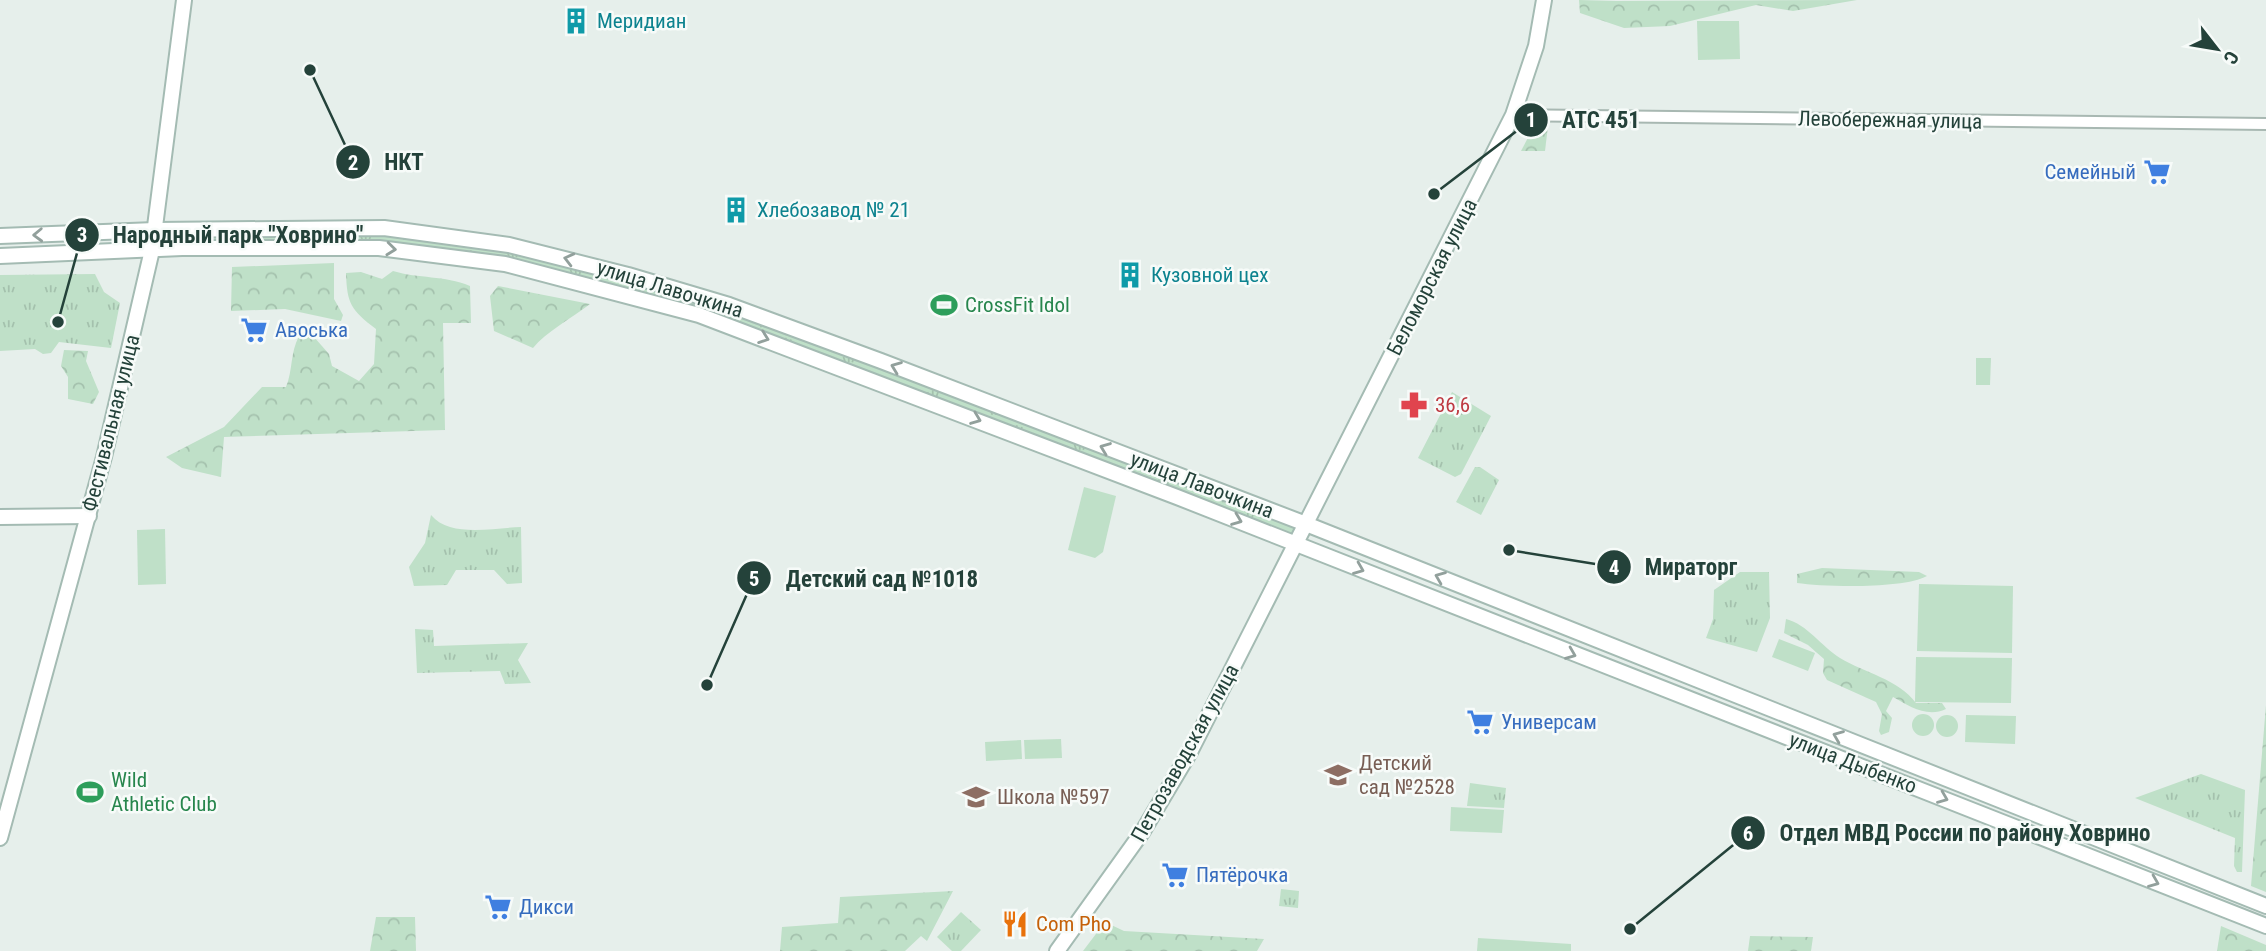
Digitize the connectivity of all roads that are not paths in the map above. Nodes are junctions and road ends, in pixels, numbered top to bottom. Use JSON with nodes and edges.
{"nodes":[{"id":1,"x":184,"y":0,"type":"edge"},
{"id":2,"x":1544,"y":0,"type":"edge"},
{"id":3,"x":1513,"y":115,"type":"junction"},
{"id":4,"x":2266,"y":124,"type":"edge"},
{"id":5,"x":155,"y":230,"type":"junction"},
{"id":6,"x":0,"y":236,"type":"edge"},
{"id":7,"x":152,"y":250,"type":"junction"},
{"id":8,"x":0,"y":256,"type":"edge"},
{"id":9,"x":705,"y":298,"type":"junction"},
{"id":10,"x":729,"y":305,"type":"junction"},
{"id":11,"x":699,"y":315,"type":"junction"},
{"id":12,"x":723,"y":323,"type":"junction"},
{"id":13,"x":89,"y":516,"type":"junction"},
{"id":14,"x":0,"y":517,"type":"edge"},
{"id":15,"x":1306,"y":524,"type":"junction"},
{"id":16,"x":1296,"y":544,"type":"junction"},
{"id":17,"x":1409,"y":565,"type":"junction"},
{"id":18,"x":1401,"y":586,"type":"junction"},
{"id":19,"x":1603,"y":642,"type":"junction"},
{"id":20,"x":1596,"y":664,"type":"junction"},
{"id":21,"x":0,"y":838,"type":"edge"},
{"id":22,"x":2266,"y":906,"type":"edge"},
{"id":23,"x":2266,"y":926,"type":"edge"},
{"id":24,"x":1057,"y":951,"type":"edge"}],
"edges":[{"from":1,"to":5,"type":"main road","name":"Фестивальная улица"},
{"from":2,"to":3,"type":"main road","name":"Беломорская улица"},
{"from":3,"to":4,"type":"street","name":"Левобережная улица"},
{"from":3,"to":15,"type":"main road","name":"Беломорская улица"},
{"from":5,"to":6,"type":"main road","name":"улица Лавочкина","one_way":true},
{"from":5,"to":7,"type":"main road","name":"Фестивальная улица"},
{"from":9,"to":5,"type":"main road","name":"улица Лавочкина","one_way":true},
{"from":7,"to":8,"type":"main road","name":"улица Лавочкина"},
{"from":7,"to":11,"type":"main road","name":"улица Лавочкина","one_way":true},
{"from":7,"to":13,"type":"main road","name":"Фестивальная улица"},
{"from":9,"to":10,"type":"main road","name":"улица Лавочкина"},
{"from":9,"to":11,"type":"main road"},
{"from":10,"to":12,"type":"main road"},
{"from":15,"to":10,"type":"main road","name":"улица Лавочкина","one_way":true},
{"from":11,"to":12,"type":"main road","name":"улица Лавочкина"},
{"from":12,"to":16,"type":"main road","name":"улица Лавочкина","one_way":true},
{"from":13,"to":14,"type":"main road"},
{"from":13,"to":21,"type":"main road","name":"Фестивальная улица"},
{"from":15,"to":16,"type":"main road","name":"Беломорская улица"},
{"from":15,"to":17,"type":"main road","name":"улица Дыбенко"},
{"from":16,"to":18,"type":"main road","name":"улица Дыбенко","one_way":true},
{"from":16,"to":24,"type":"main road","name":"Петрозаводская улица"},
{"from":17,"to":18,"type":"street"},
{"from":19,"to":17,"type":"main road","name":"улица Дыбенко","one_way":true},
{"from":18,"to":20,"type":"main road","name":"улица Дыбенко","one_way":true},
{"from":19,"to":20,"type":"street"},
{"from":22,"to":19,"type":"main road","name":"улица Дыбенко","one_way":true},
{"from":20,"to":23,"type":"main road","name":"улица Дыбенко","one_way":true}]}
